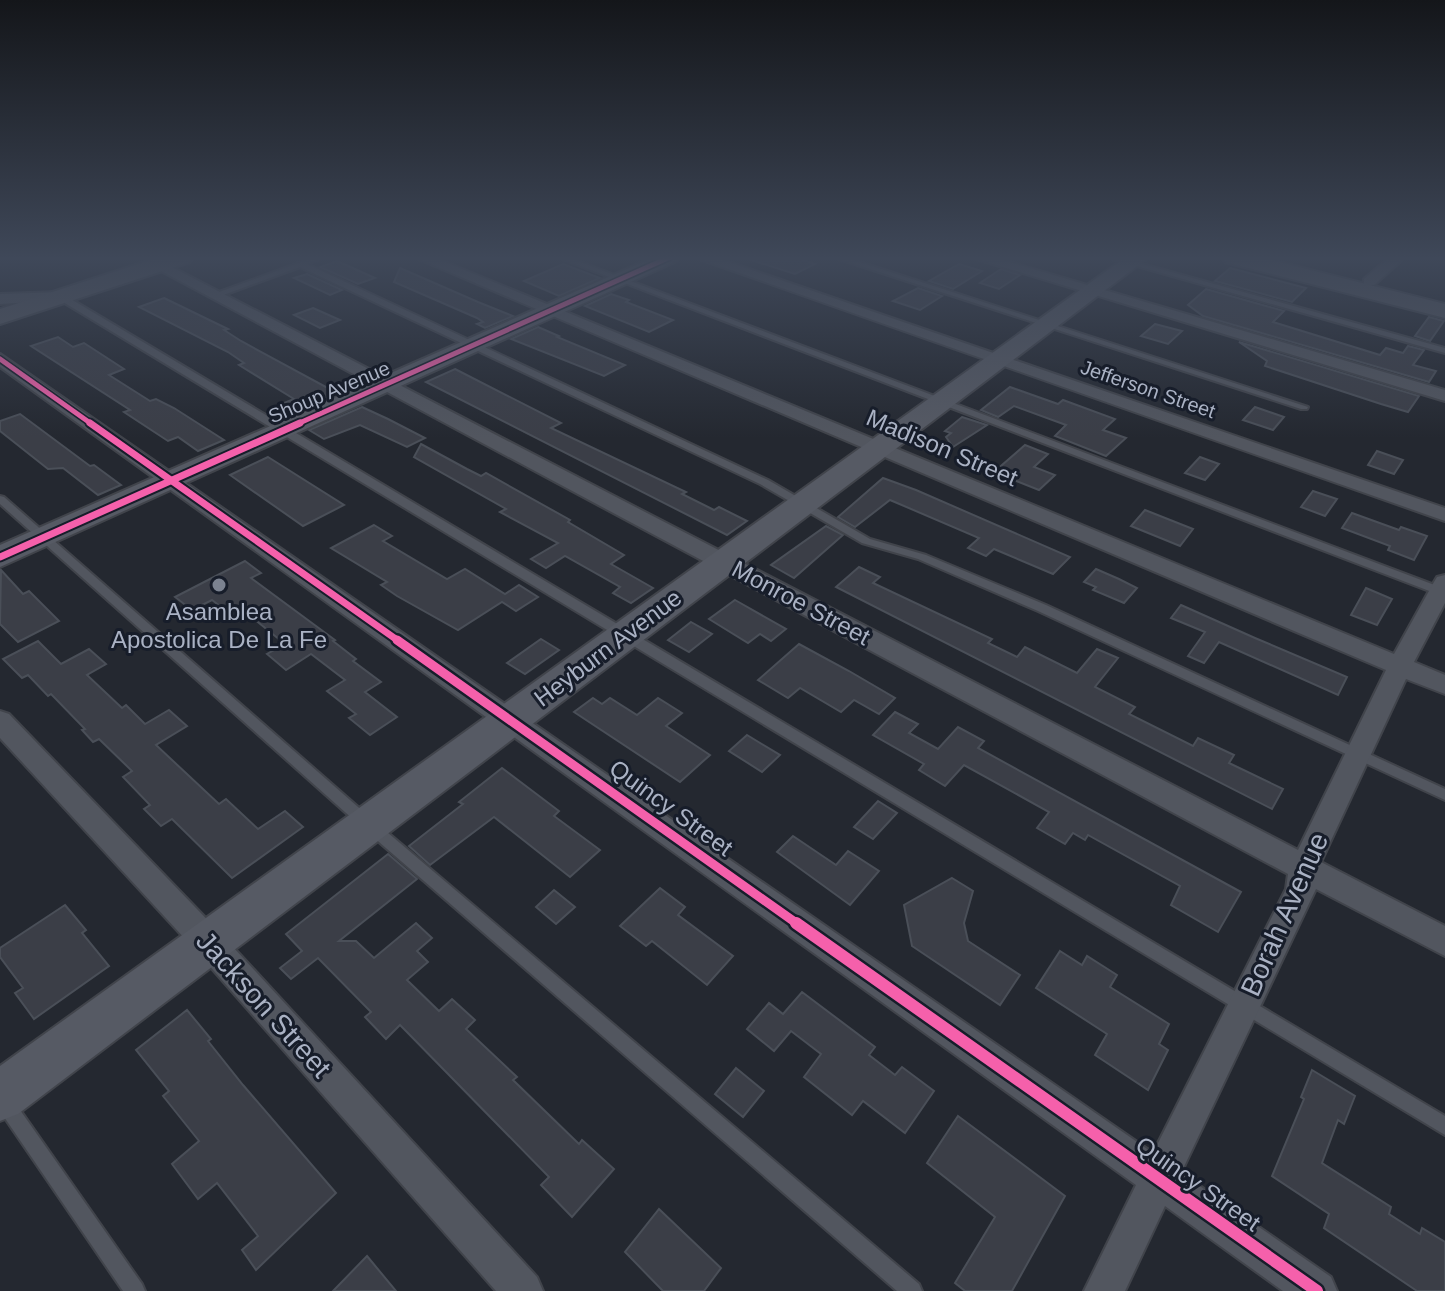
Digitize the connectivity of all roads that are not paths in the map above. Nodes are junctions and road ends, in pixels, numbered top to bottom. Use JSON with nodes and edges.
{"nodes":[{"id":1,"x":95,"y":317,"type":"edge"},
{"id":2,"x":257,"y":317,"type":"edge"},
{"id":3,"x":412,"y":317,"type":"edge"},
{"id":4,"x":538,"y":317,"type":"edge"},
{"id":5,"x":566,"y":317,"type":"edge"},
{"id":6,"x":722,"y":317,"type":"edge"},
{"id":7,"x":874,"y":317,"type":"edge"},
{"id":8,"x":1024,"y":317,"type":"edge"},
{"id":9,"x":1058,"y":317,"type":"edge"},
{"id":10,"x":1180,"y":317,"type":"edge"},
{"id":11,"x":1328,"y":317,"type":"edge"},
{"id":12,"x":1048,"y":325,"type":"junction"},
{"id":13,"x":475,"y":347,"type":"junction"},
{"id":14,"x":1445,"y":351,"type":"edge"},
{"id":15,"x":0,"y":359,"type":"edge"},
{"id":16,"x":1000,"y":361,"type":"junction"},
{"id":17,"x":385,"y":386,"type":"junction"},
{"id":18,"x":1445,"y":396,"type":"edge"},
{"id":19,"x":944,"y":401,"type":"junction"},
{"id":20,"x":1304,"y":407,"type":"dead end"},
{"id":21,"x":283,"y":429,"type":"junction"},
{"id":22,"x":877,"y":449,"type":"junction"},
{"id":23,"x":172,"y":478,"type":"junction"},
{"id":24,"x":0,"y":499,"type":"edge"},
{"id":25,"x":801,"y":504,"type":"junction"},
{"id":26,"x":1445,"y":515,"type":"edge"},
{"id":27,"x":45,"y":536,"type":"junction"},
{"id":28,"x":0,"y":557,"type":"edge"},
{"id":29,"x":723,"y":562,"type":"junction"},
{"id":30,"x":1443,"y":589,"type":"edge"},
{"id":31,"x":626,"y":634,"type":"junction"},
{"id":32,"x":1400,"y":666,"type":"junction"},
{"id":33,"x":1445,"y":685,"type":"edge"},
{"id":34,"x":512,"y":720,"type":"junction"},
{"id":35,"x":0,"y":721,"type":"edge"},
{"id":36,"x":1357,"y":754,"type":"junction"},
{"id":37,"x":1445,"y":795,"type":"edge"},
{"id":38,"x":369,"y":825,"type":"junction"},
{"id":39,"x":1304,"y":868,"type":"junction"},
{"id":40,"x":1445,"y":942,"type":"edge"},
{"id":41,"x":210,"y":944,"type":"junction"},
{"id":42,"x":1244,"y":1005,"type":"junction"},
{"id":43,"x":0,"y":1096,"type":"edge"},
{"id":44,"x":1445,"y":1126,"type":"edge"},
{"id":45,"x":1158,"y":1181,"type":"junction"},
{"id":46,"x":135,"y":1291,"type":"edge"},
{"id":47,"x":523,"y":1291,"type":"edge"},
{"id":48,"x":912,"y":1291,"type":"edge"},
{"id":49,"x":1104,"y":1291,"type":"edge"},
{"id":50,"x":1317,"y":1291,"type":"edge"}],
"edges":[{"from":1,"to":21,"type":"lane"},
{"from":2,"to":17,"type":"street","name":"Monroe Street"},
{"from":3,"to":13,"type":"lane"},
{"from":4,"to":13,"type":"street","name":"Shoup Avenue"},
{"from":5,"to":22,"type":"street","name":"Madison Street"},
{"from":6,"to":19,"type":"lane"},
{"from":7,"to":16,"type":"street","name":"Jefferson Street"},
{"from":8,"to":12,"type":"lane"},
{"from":9,"to":12,"type":"street","name":"Heyburn Avenue"},
{"from":10,"to":18,"type":"street"},
{"from":11,"to":14,"type":"lane"},
{"from":12,"to":16,"type":"street","name":"Heyburn Avenue"},
{"from":12,"to":20,"type":"lane"},
{"from":13,"to":17,"type":"street","name":"Shoup Avenue"},
{"from":13,"to":25,"type":"lane"},
{"from":15,"to":23,"type":"street","name":"Quincy Street"},
{"from":16,"to":19,"type":"street","name":"Heyburn Avenue"},
{"from":16,"to":26,"type":"street","name":"Jefferson Street"},
{"from":17,"to":21,"type":"street","name":"Shoup Avenue"},
{"from":17,"to":29,"type":"street","name":"Monroe Street"},
{"from":19,"to":22,"type":"street","name":"Heyburn Avenue"},
{"from":19,"to":30,"type":"lane"},
{"from":21,"to":23,"type":"street","name":"Shoup Avenue"},
{"from":21,"to":31,"type":"lane"},
{"from":22,"to":25,"type":"street","name":"Heyburn Avenue"},
{"from":22,"to":32,"type":"street","name":"Madison Street"},
{"from":23,"to":27,"type":"street","name":"Shoup Avenue"},
{"from":23,"to":34,"type":"street","name":"Quincy Street"},
{"from":24,"to":27,"type":"lane"},
{"from":25,"to":29,"type":"street","name":"Heyburn Avenue"},
{"from":25,"to":36,"type":"lane"},
{"from":27,"to":28,"type":"street","name":"Shoup Avenue"},
{"from":27,"to":38,"type":"lane"},
{"from":29,"to":31,"type":"street","name":"Heyburn Avenue"},
{"from":29,"to":39,"type":"street","name":"Monroe Street"},
{"from":30,"to":32,"type":"street","name":"Borah Avenue"},
{"from":31,"to":34,"type":"street","name":"Heyburn Avenue"},
{"from":31,"to":42,"type":"lane"},
{"from":32,"to":33,"type":"street","name":"Madison Street"},
{"from":32,"to":36,"type":"street","name":"Borah Avenue"},
{"from":34,"to":38,"type":"street","name":"Heyburn Avenue"},
{"from":34,"to":45,"type":"street","name":"Quincy Street"},
{"from":35,"to":41,"type":"street","name":"Jackson Street"},
{"from":36,"to":37,"type":"lane"},
{"from":36,"to":39,"type":"street","name":"Borah Avenue"},
{"from":38,"to":41,"type":"street","name":"Heyburn Avenue"},
{"from":38,"to":48,"type":"lane"},
{"from":39,"to":40,"type":"street","name":"Monroe Street"},
{"from":39,"to":42,"type":"street","name":"Borah Avenue"},
{"from":41,"to":43,"type":"street","name":"Heyburn Avenue"},
{"from":41,"to":47,"type":"street","name":"Jackson Street"},
{"from":42,"to":44,"type":"lane"},
{"from":42,"to":45,"type":"street","name":"Borah Avenue"},
{"from":43,"to":46,"type":"lane"},
{"from":45,"to":49,"type":"street","name":"Borah Avenue"},
{"from":45,"to":50,"type":"street","name":"Quincy Street"}]}
